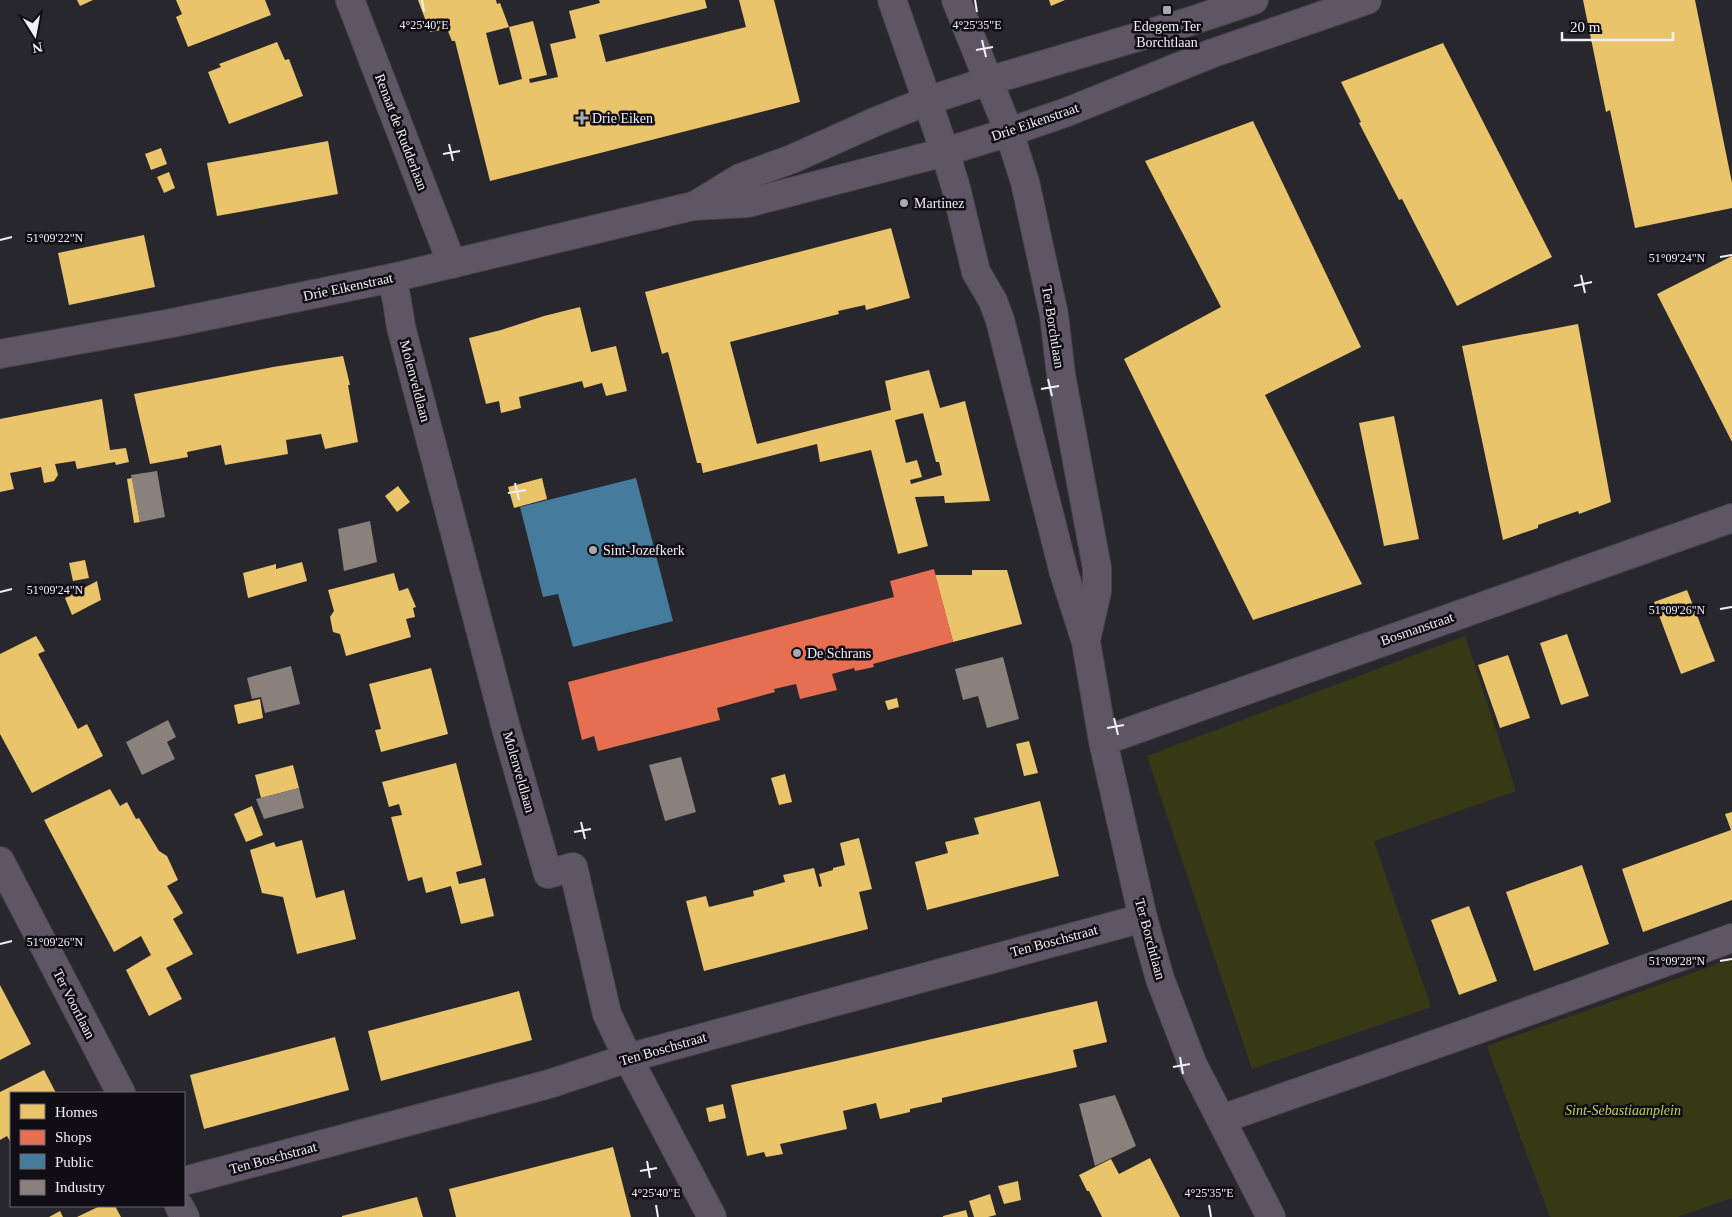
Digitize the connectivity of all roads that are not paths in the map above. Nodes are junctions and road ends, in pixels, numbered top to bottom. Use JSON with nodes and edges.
{"nodes":[{"id":1,"x":350,"y":0,"type":"edge"},
{"id":2,"x":892,"y":0,"type":"edge"},
{"id":3,"x":956,"y":0,"type":"edge"},
{"id":4,"x":1254,"y":0,"type":"edge"},
{"id":5,"x":1367,"y":0,"type":"edge"},
{"id":6,"x":988,"y":81,"type":"junction"},
{"id":7,"x":927,"y":101,"type":"junction"},
{"id":8,"x":1010,"y":132,"type":"junction"},
{"id":9,"x":945,"y":152,"type":"junction"},
{"id":10,"x":693,"y":206,"type":"junction"},
{"id":11,"x":452,"y":264,"type":"junction"},
{"id":12,"x":392,"y":278,"type":"junction"},
{"id":13,"x":0,"y":354,"type":"edge"},
{"id":14,"x":1732,"y":518,"type":"edge"},
{"id":15,"x":1086,"y":642,"type":"junction"},
{"id":16,"x":1103,"y":741,"type":"junction"},
{"id":17,"x":0,"y":861,"type":"edge"},
{"id":18,"x":1143,"y":918,"type":"junction"},
{"id":19,"x":1732,"y":938,"type":"edge"},
{"id":20,"x":628,"y":1058,"type":"junction"},
{"id":21,"x":120,"y":1092,"type":"edge"},
{"id":22,"x":1222,"y":1119,"type":"junction"},
{"id":23,"x":185,"y":1181,"type":"edge"},
{"id":24,"x":712,"y":1217,"type":"edge"},
{"id":25,"x":1271,"y":1217,"type":"edge"}],
"edges":[{"from":1,"to":11,"type":"street","name":"Renaat de Rudderlaan"},
{"from":2,"to":7,"type":"street","name":"Ter Borchtlaan"},
{"from":3,"to":6,"type":"street","name":"Ter Borchtlaan"},
{"from":4,"to":6,"type":"street","name":"Drie Eikenstraat"},
{"from":5,"to":8,"type":"street","name":"Drie Eikenstraat"},
{"from":6,"to":7,"type":"street","name":"Drie Eikenstraat"},
{"from":6,"to":8,"type":"street","name":"Ter Borchtlaan"},
{"from":7,"to":9,"type":"street","name":"Ter Borchtlaan"},
{"from":7,"to":10,"type":"street","name":"Drie Eikenstraat"},
{"from":8,"to":9,"type":"street","name":"Drie Eikenstraat"},
{"from":8,"to":15,"type":"street","name":"Ter Borchtlaan"},
{"from":9,"to":10,"type":"street","name":"Drie Eikenstraat"},
{"from":9,"to":15,"type":"street","name":"Ter Borchtlaan"},
{"from":10,"to":11,"type":"street","name":"Drie Eikenstraat"},
{"from":11,"to":12,"type":"street","name":"Drie Eikenstraat"},
{"from":12,"to":13,"type":"street","name":"Drie Eikenstraat"},
{"from":12,"to":20,"type":"street","name":"Molenveldlaan"},
{"from":14,"to":16,"type":"street","name":"Bosmanstraat"},
{"from":15,"to":16,"type":"street","name":"Ter Borchtlaan"},
{"from":16,"to":18,"type":"street","name":"Ter Borchtlaan"},
{"from":17,"to":21,"type":"street","name":"Ter Voortlaan"},
{"from":18,"to":20,"type":"street","name":"Ten Boschstraat"},
{"from":18,"to":22,"type":"street","name":"Ter Borchtlaan"},
{"from":19,"to":22,"type":"street"},
{"from":20,"to":23,"type":"street","name":"Ten Boschstraat"},
{"from":20,"to":24,"type":"street","name":"Molenveldlaan"},
{"from":22,"to":25,"type":"street","name":"Ter Borchtlaan"}]}
